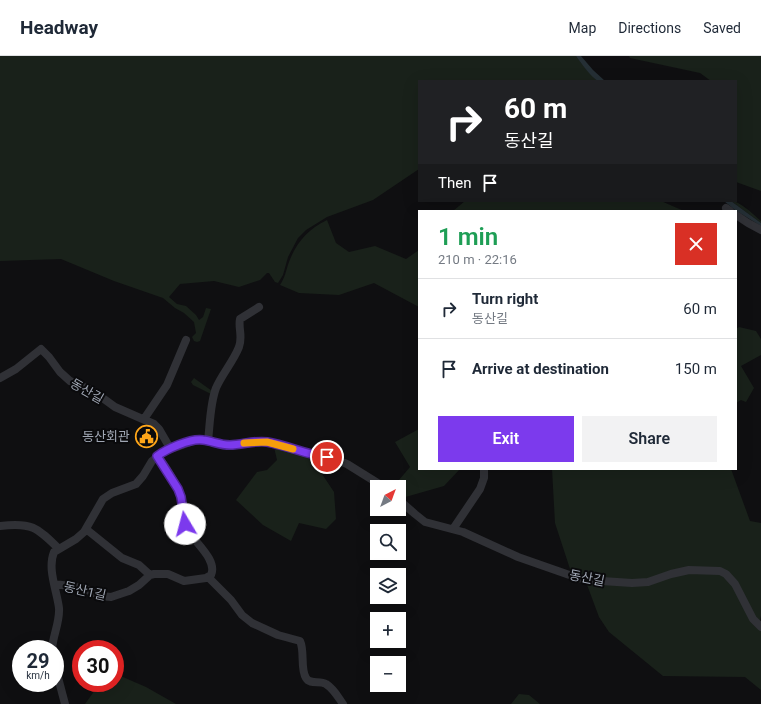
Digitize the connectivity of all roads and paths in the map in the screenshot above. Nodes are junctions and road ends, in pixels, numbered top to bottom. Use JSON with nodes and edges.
{"nodes":[{"id":1,"x":737,"y":216,"type":"edge"},
{"id":2,"x":761,"y":230,"type":"edge"},
{"id":3,"x":259,"y":306,"type":"dead end"},
{"id":4,"x":186,"y":340,"type":"dead end"},
{"id":5,"x":0,"y":378,"type":"edge"},
{"id":6,"x":144,"y":419,"type":"junction"},
{"id":7,"x":208,"y":441,"type":"junction"},
{"id":8,"x":170,"y":448,"type":"junction"},
{"id":9,"x":157,"y":456,"type":"junction"},
{"id":10,"x":484,"y":470,"type":"edge"},
{"id":11,"x":372,"y":480,"type":"edge"},
{"id":12,"x":406,"y":506,"type":"edge"},
{"id":13,"x":0,"y":526,"type":"edge"},
{"id":14,"x":86,"y":529,"type":"junction"},
{"id":15,"x":453,"y":529,"type":"junction"},
{"id":16,"x":58,"y":548,"type":"junction"},
{"id":17,"x":150,"y":575,"type":"junction"},
{"id":18,"x":208,"y":577,"type":"junction"},
{"id":19,"x":55,"y":584,"type":"junction"},
{"id":20,"x":761,"y":627,"type":"edge"},
{"id":21,"x":52,"y":640,"type":"edge"},
{"id":22,"x":62,"y":692,"type":"edge"},
{"id":23,"x":65,"y":704,"type":"edge"},
{"id":24,"x":343,"y":704,"type":"edge"}],
"edges":[{"from":1,"to":2,"type":"street"},
{"from":3,"to":7,"type":"street"},
{"from":4,"to":6,"type":"street"},
{"from":5,"to":6,"type":"street","name":"동산길"},
{"from":6,"to":8,"type":"street","name":"동산길"},
{"from":7,"to":8,"type":"street"},
{"from":7,"to":11,"type":"street"},
{"from":8,"to":9,"type":"street"},
{"from":9,"to":14,"type":"street"},
{"from":9,"to":18,"type":"street"},
{"from":10,"to":15,"type":"street"},
{"from":12,"to":15,"type":"street","name":"동산길"},
{"from":13,"to":16,"type":"street"},
{"from":14,"to":16,"type":"street"},
{"from":14,"to":17,"type":"street"},
{"from":15,"to":20,"type":"street","name":"동산길"},
{"from":16,"to":19,"type":"street"},
{"from":17,"to":18,"type":"street"},
{"from":17,"to":19,"type":"street","name":"동산1길"},
{"from":18,"to":24,"type":"street"},
{"from":19,"to":21,"type":"street"},
{"from":22,"to":23,"type":"street"}]}
